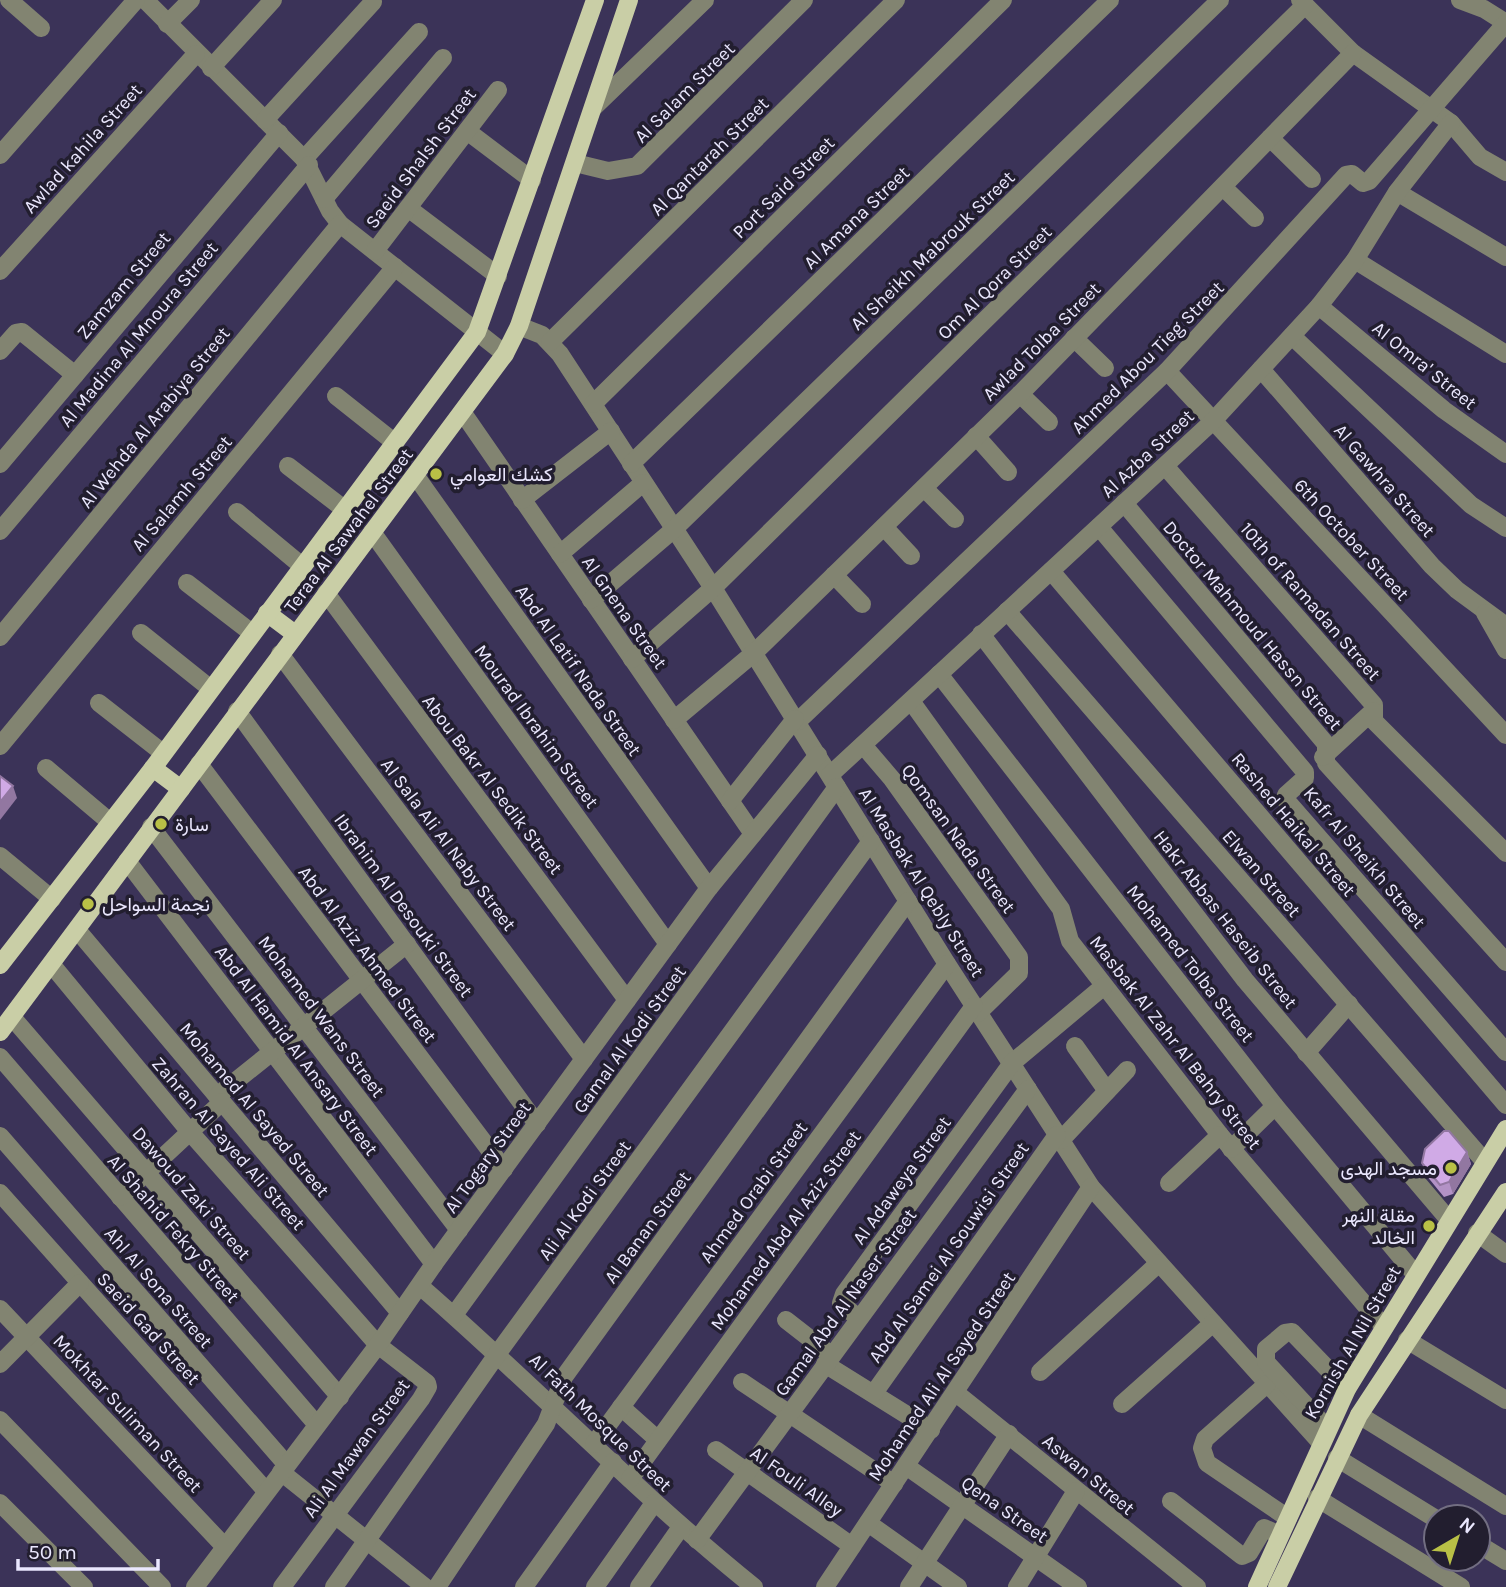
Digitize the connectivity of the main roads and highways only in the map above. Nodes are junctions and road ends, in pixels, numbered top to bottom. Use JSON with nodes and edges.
{"nodes":[{"id":1,"x":595,"y":0,"type":"edge"},
{"id":2,"x":629,"y":0,"type":"edge"},
{"id":3,"x":267,"y":613,"type":"junction"},
{"id":4,"x":295,"y":634,"type":"junction"},
{"id":5,"x":158,"y":760,"type":"junction"},
{"id":6,"x":181,"y":789,"type":"junction"},
{"id":7,"x":1,"y":962,"type":"edge"},
{"id":8,"x":0,"y":1032,"type":"edge"},
{"id":9,"x":1506,"y":1129,"type":"edge"},
{"id":10,"x":1506,"y":1192,"type":"edge"},
{"id":11,"x":1257,"y":1587,"type":"edge"},
{"id":12,"x":1277,"y":1587,"type":"edge"}],
"edges":[{"from":1,"to":3,"type":"main road","name":"Teraa Al Sawahel Street"},
{"from":2,"to":4,"type":"main road","name":"Teraa Al Sawahel Street"},
{"from":3,"to":4,"type":"main road"},
{"from":3,"to":5,"type":"main road","name":"Teraa Al Sawahel Street"},
{"from":4,"to":6,"type":"main road","name":"Teraa Al Sawahel Street"},
{"from":5,"to":6,"type":"main road"},
{"from":5,"to":7,"type":"main road","name":"Teraa Al Sawahel Street"},
{"from":6,"to":8,"type":"main road","name":"Teraa Al Sawahel Street"},
{"from":9,"to":11,"type":"main road","name":"Kornish Al Nil Street"},
{"from":10,"to":12,"type":"main road"}]}
